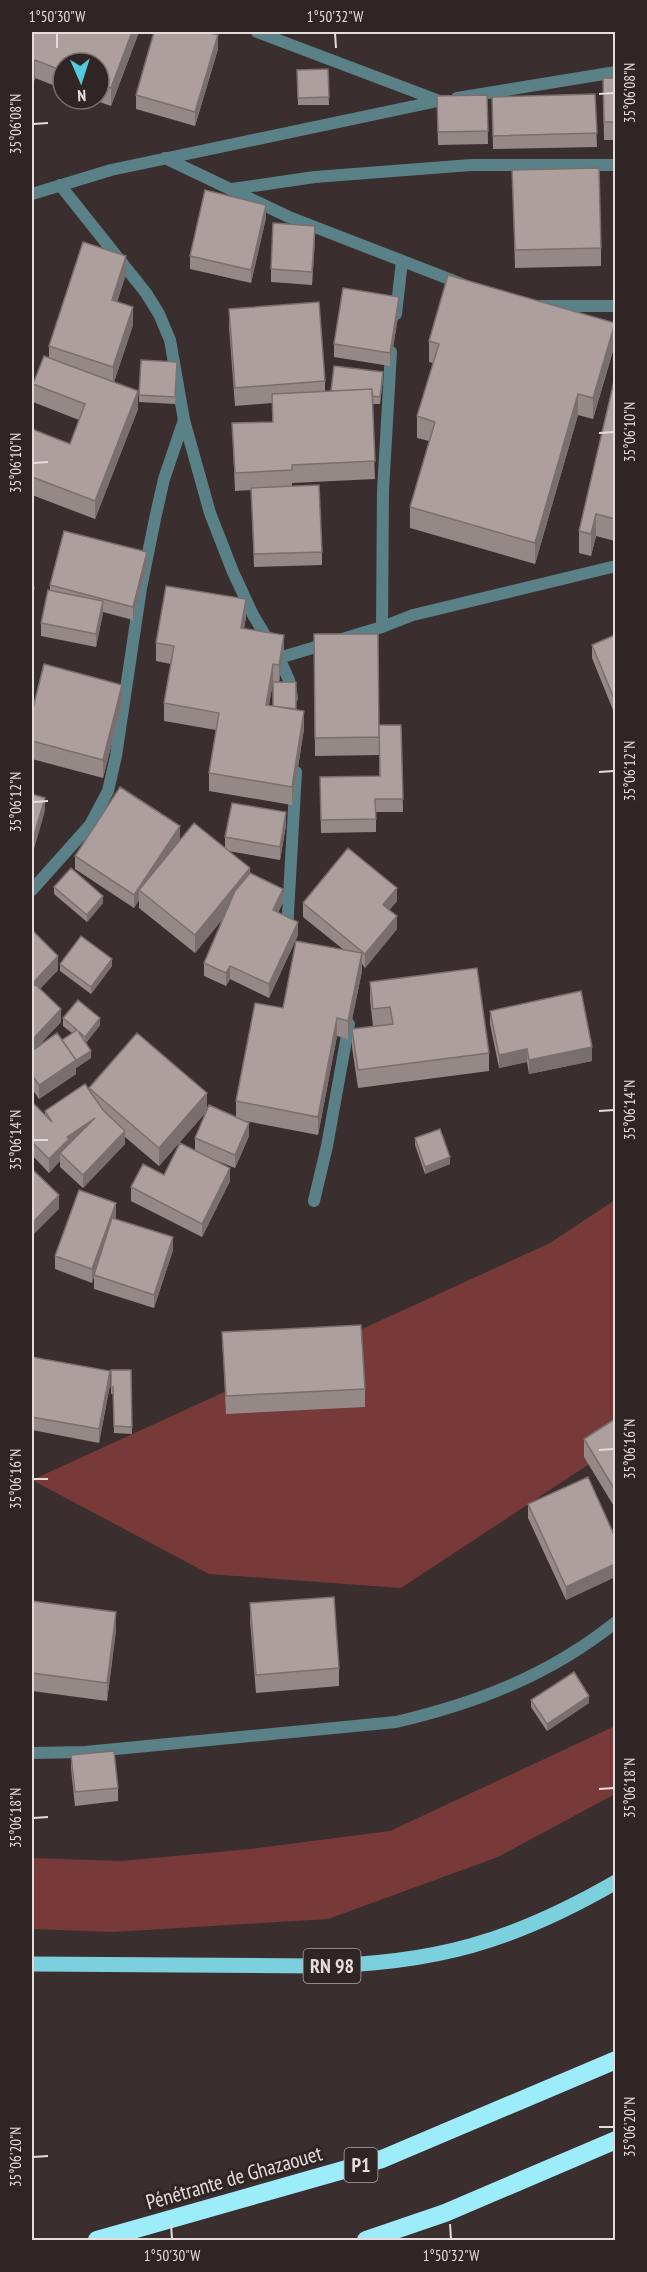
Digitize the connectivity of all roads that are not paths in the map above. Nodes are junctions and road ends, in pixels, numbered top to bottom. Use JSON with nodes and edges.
{"nodes":[{"id":1,"x":257,"y":32,"type":"edge"},
{"id":2,"x":615,"y":72,"type":"edge"},
{"id":3,"x":438,"y":101,"type":"junction"},
{"id":4,"x":165,"y":158,"type":"junction"},
{"id":5,"x":615,"y":165,"type":"edge"},
{"id":6,"x":60,"y":185,"type":"junction"},
{"id":7,"x":231,"y":189,"type":"junction"},
{"id":8,"x":32,"y":194,"type":"edge"},
{"id":9,"x":402,"y":261,"type":"junction"},
{"id":10,"x":474,"y":289,"type":"edge"},
{"id":11,"x":615,"y":306,"type":"edge"},
{"id":12,"x":545,"y":318,"type":"edge"},
{"id":13,"x":184,"y":420,"type":"junction"},
{"id":14,"x":615,"y":566,"type":"edge"},
{"id":15,"x":382,"y":627,"type":"junction"},
{"id":16,"x":279,"y":658,"type":"junction"},
{"id":17,"x":296,"y":714,"type":"edge"},
{"id":18,"x":296,"y":762,"type":"edge"},
{"id":19,"x":32,"y":890,"type":"edge"},
{"id":20,"x":295,"y":941,"type":"edge"},
{"id":21,"x":352,"y":1010,"type":"edge"},
{"id":22,"x":314,"y":1201,"type":"dead end"},
{"id":23,"x":615,"y":1622,"type":"edge"},
{"id":24,"x":32,"y":1753,"type":"edge"},
{"id":25,"x":615,"y":1882,"type":"edge"},
{"id":26,"x":32,"y":1964,"type":"edge"},
{"id":27,"x":615,"y":2060,"type":"edge"},
{"id":28,"x":615,"y":2140,"type":"edge"},
{"id":29,"x":97,"y":2241,"type":"edge"},
{"id":30,"x":366,"y":2241,"type":"edge"}],
"edges":[{"from":1,"to":3,"type":"street"},
{"from":2,"to":3,"type":"street"},
{"from":3,"to":4,"type":"street"},
{"from":4,"to":6,"type":"street"},
{"from":4,"to":7,"type":"street"},
{"from":5,"to":7,"type":"street"},
{"from":6,"to":8,"type":"street"},
{"from":6,"to":13,"type":"street"},
{"from":7,"to":9,"type":"street"},
{"from":9,"to":10,"type":"street"},
{"from":9,"to":15,"type":"street"},
{"from":11,"to":12,"type":"street"},
{"from":13,"to":16,"type":"street"},
{"from":13,"to":19,"type":"street"},
{"from":14,"to":15,"type":"street"},
{"from":15,"to":16,"type":"street"},
{"from":16,"to":17,"type":"street"},
{"from":18,"to":20,"type":"street"},
{"from":21,"to":22,"type":"street"},
{"from":23,"to":24,"type":"street"},
{"from":25,"to":26,"type":"main road","number":"RN 98"},
{"from":27,"to":29,"type":"highway","name":"Pénétrante de Ghazaouet","number":"P1"},
{"from":28,"to":30,"type":"highway"}]}
